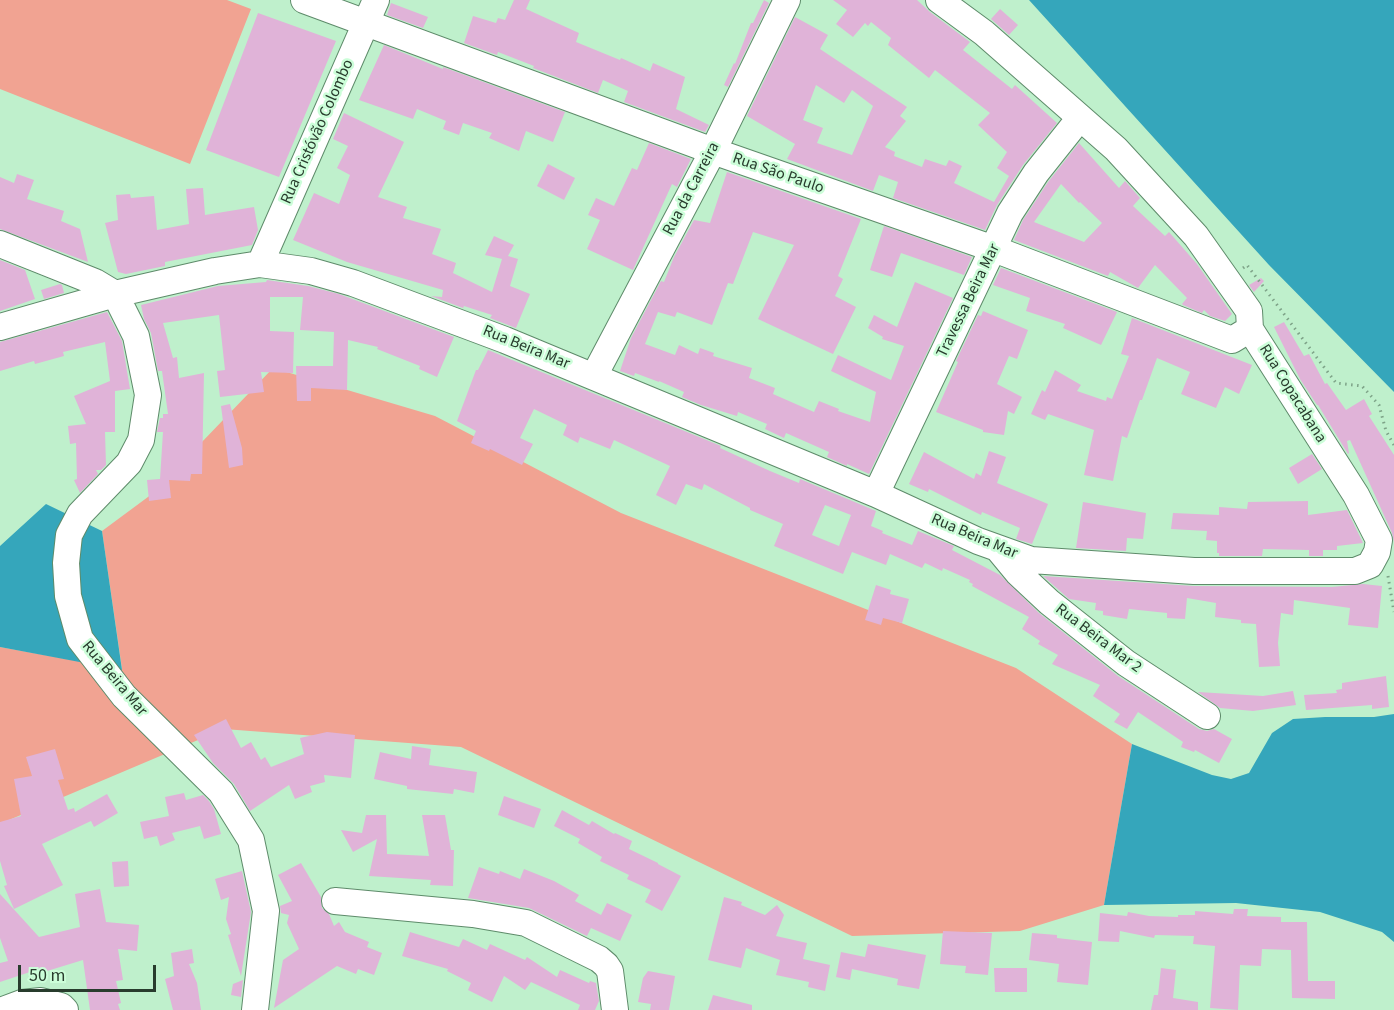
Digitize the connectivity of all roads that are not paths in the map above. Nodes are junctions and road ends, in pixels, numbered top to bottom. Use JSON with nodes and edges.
{"nodes":[{"id":1,"x":304,"y":0,"type":"edge"},
{"id":2,"x":376,"y":0,"type":"edge"},
{"id":3,"x":787,"y":0,"type":"edge"},
{"id":4,"x":939,"y":0,"type":"edge"},
{"id":5,"x":366,"y":23,"type":"junction"},
{"id":6,"x":1079,"y":119,"type":"junction"},
{"id":7,"x":713,"y":151,"type":"junction"},
{"id":8,"x":0,"y":244,"type":"edge"},
{"id":9,"x":994,"y":249,"type":"junction"},
{"id":10,"x":260,"y":264,"type":"junction"},
{"id":11,"x":115,"y":294,"type":"junction"},
{"id":12,"x":0,"y":327,"type":"edge"},
{"id":13,"x":1250,"y":328,"type":"junction"},
{"id":14,"x":594,"y":376,"type":"junction"},
{"id":15,"x":876,"y":494,"type":"junction"},
{"id":16,"x":999,"y":550,"type":"junction"},
{"id":17,"x":1031,"y":560,"type":"joint"},
{"id":18,"x":1207,"y":716,"type":"dead end"},
{"id":19,"x":335,"y":901,"type":"dead end"},
{"id":20,"x":3,"y":1010,"type":"edge"},
{"id":21,"x":65,"y":1010,"type":"edge"},
{"id":22,"x":255,"y":1010,"type":"edge"},
{"id":23,"x":615,"y":1010,"type":"edge"}],
"edges":[{"from":1,"to":5,"type":"street","name":"Rua São Paulo"},
{"from":2,"to":5,"type":"street","name":"Rua Cristóvão Colombo"},
{"from":3,"to":7,"type":"street","name":"Rua da Carreira"},
{"from":4,"to":6,"type":"street","name":"Rua Copacabana"},
{"from":5,"to":7,"type":"street","name":"Rua São Paulo"},
{"from":5,"to":10,"type":"street","name":"Rua Cristóvão Colombo"},
{"from":6,"to":9,"type":"street","name":"Travessa Beira Mar"},
{"from":6,"to":13,"type":"street","name":"Rua Copacabana"},
{"from":7,"to":9,"type":"street","name":"Rua São Paulo"},
{"from":7,"to":14,"type":"street","name":"Rua da Carreira"},
{"from":8,"to":11,"type":"street"},
{"from":9,"to":13,"type":"street","name":"Rua São Paulo"},
{"from":9,"to":15,"type":"street","name":"Travessa Beira Mar"},
{"from":10,"to":11,"type":"street","name":"Rua Beira Mar"},
{"from":10,"to":14,"type":"street","name":"Rua Beira Mar"},
{"from":11,"to":12,"type":"street","name":"Rua Beira Mar"},
{"from":11,"to":22,"type":"street","name":"Rua Beira Mar"},
{"from":13,"to":17,"type":"street","name":"Rua Copacabana"},
{"from":14,"to":15,"type":"street","name":"Rua Beira Mar"},
{"from":15,"to":16,"type":"street","name":"Rua Beira Mar"},
{"from":16,"to":17,"type":"street","name":"Rua Beira Mar"},
{"from":16,"to":18,"type":"street","name":"Rua Beira Mar 2"},
{"from":19,"to":23,"type":"street"},
{"from":20,"to":21,"type":"street"}]}
